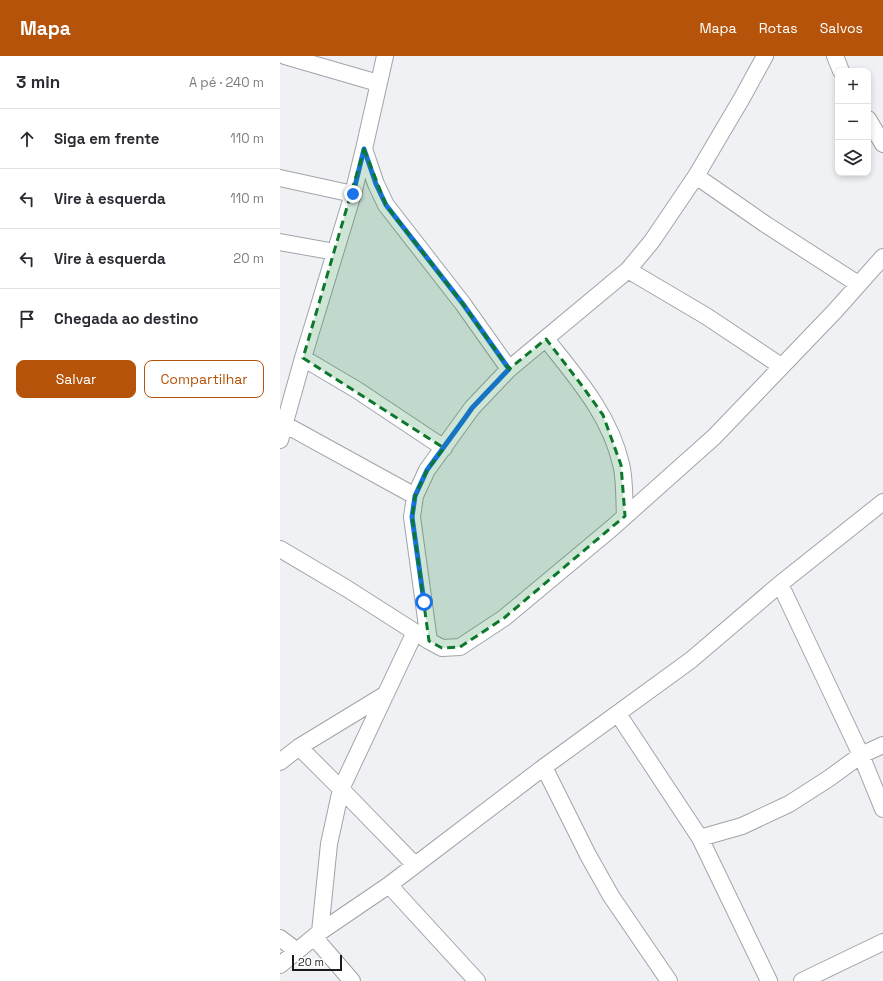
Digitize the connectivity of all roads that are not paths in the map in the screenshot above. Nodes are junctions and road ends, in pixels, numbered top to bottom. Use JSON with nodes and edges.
{"nodes":[{"id":1,"x":285,"y":56,"type":"edge"},
{"id":2,"x":385,"y":56,"type":"edge"},
{"id":3,"x":765,"y":56,"type":"edge"},
{"id":4,"x":835,"y":56,"type":"edge"},
{"id":5,"x":840,"y":68,"type":"edge"},
{"id":6,"x":378,"y":83,"type":"junction"},
{"id":7,"x":871,"y":124,"type":"edge"},
{"id":8,"x":883,"y":144,"type":"edge"},
{"id":9,"x":364,"y":149,"type":"junction"},
{"id":10,"x":696,"y":176,"type":"junction"},
{"id":11,"x":280,"y":178,"type":"edge"},
{"id":12,"x":353,"y":194,"type":"junction"},
{"id":13,"x":280,"y":242,"type":"edge"},
{"id":14,"x":336,"y":252,"type":"junction"},
{"id":15,"x":883,"y":257,"type":"edge"},
{"id":16,"x":628,"y":270,"type":"junction"},
{"id":17,"x":858,"y":284,"type":"junction"},
{"id":18,"x":546,"y":339,"type":"junction"},
{"id":19,"x":303,"y":358,"type":"junction"},
{"id":20,"x":782,"y":366,"type":"junction"},
{"id":21,"x":509,"y":369,"type":"junction"},
{"id":22,"x":284,"y":424,"type":"junction"},
{"id":23,"x":280,"y":440,"type":"edge"},
{"id":24,"x":444,"y":448,"type":"junction"},
{"id":25,"x":415,"y":496,"type":"junction"},
{"id":26,"x":883,"y":502,"type":"edge"},
{"id":27,"x":625,"y":516,"type":"junction"},
{"id":28,"x":280,"y":549,"type":"edge"},
{"id":29,"x":780,"y":584,"type":"junction"},
{"id":30,"x":415,"y":632,"type":"junction"},
{"id":31,"x":429,"y":641,"type":"junction"},
{"id":32,"x":386,"y":694,"type":"junction"},
{"id":33,"x":618,"y":714,"type":"junction"},
{"id":34,"x":883,"y":745,"type":"edge"},
{"id":35,"x":299,"y":747,"type":"junction"},
{"id":36,"x":861,"y":755,"type":"junction"},
{"id":37,"x":280,"y":762,"type":"edge"},
{"id":38,"x":544,"y":767,"type":"junction"},
{"id":39,"x":342,"y":789,"type":"junction"},
{"id":40,"x":883,"y":809,"type":"edge"},
{"id":41,"x":700,"y":838,"type":"junction"},
{"id":42,"x":415,"y":865,"type":"junction"},
{"id":43,"x":389,"y":885,"type":"junction"},
{"id":44,"x":317,"y":935,"type":"junction"},
{"id":45,"x":280,"y":938,"type":"edge"},
{"id":46,"x":883,"y":942,"type":"edge"},
{"id":47,"x":298,"y":951,"type":"junction"},
{"id":48,"x":280,"y":965,"type":"edge"},
{"id":49,"x":352,"y":981,"type":"edge"},
{"id":50,"x":477,"y":981,"type":"edge"},
{"id":51,"x":669,"y":981,"type":"edge"},
{"id":52,"x":768,"y":981,"type":"edge"},
{"id":53,"x":802,"y":981,"type":"edge"}],
"edges":[{"from":1,"to":6,"type":"street"},
{"from":2,"to":6,"type":"street"},
{"from":3,"to":10,"type":"street"},
{"from":4,"to":5,"type":"street"},
{"from":6,"to":9,"type":"street"},
{"from":7,"to":8,"type":"street"},
{"from":9,"to":12,"type":"street"},
{"from":9,"to":21,"type":"street"},
{"from":10,"to":16,"type":"street"},
{"from":10,"to":17,"type":"street"},
{"from":11,"to":12,"type":"street"},
{"from":12,"to":14,"type":"street"},
{"from":13,"to":14,"type":"street"},
{"from":14,"to":19,"type":"street"},
{"from":15,"to":17,"type":"street"},
{"from":16,"to":18,"type":"street"},
{"from":16,"to":20,"type":"street"},
{"from":17,"to":20,"type":"street"},
{"from":18,"to":21,"type":"street"},
{"from":18,"to":27,"type":"street"},
{"from":19,"to":22,"type":"street"},
{"from":19,"to":24,"type":"street"},
{"from":20,"to":27,"type":"street"},
{"from":21,"to":24,"type":"street"},
{"from":22,"to":23,"type":"street"},
{"from":22,"to":25,"type":"street"},
{"from":24,"to":25,"type":"street"},
{"from":25,"to":31,"type":"street"},
{"from":26,"to":29,"type":"street"},
{"from":27,"to":31,"type":"street"},
{"from":28,"to":30,"type":"street"},
{"from":29,"to":33,"type":"street"},
{"from":29,"to":36,"type":"street"},
{"from":30,"to":31,"type":"street"},
{"from":30,"to":32,"type":"street"},
{"from":32,"to":35,"type":"street"},
{"from":32,"to":39,"type":"street"},
{"from":33,"to":38,"type":"street"},
{"from":33,"to":41,"type":"street"},
{"from":34,"to":36,"type":"street"},
{"from":35,"to":37,"type":"street"},
{"from":35,"to":39,"type":"street"},
{"from":36,"to":40,"type":"street"},
{"from":36,"to":41,"type":"street"},
{"from":38,"to":42,"type":"street"},
{"from":38,"to":51,"type":"street"},
{"from":39,"to":42,"type":"street"},
{"from":39,"to":44,"type":"street"},
{"from":41,"to":52,"type":"street"},
{"from":42,"to":43,"type":"street"},
{"from":43,"to":44,"type":"street"},
{"from":43,"to":50,"type":"street"},
{"from":44,"to":47,"type":"street"},
{"from":44,"to":49,"type":"street"},
{"from":45,"to":47,"type":"street"},
{"from":46,"to":53,"type":"street"},
{"from":47,"to":48,"type":"street"}]}
